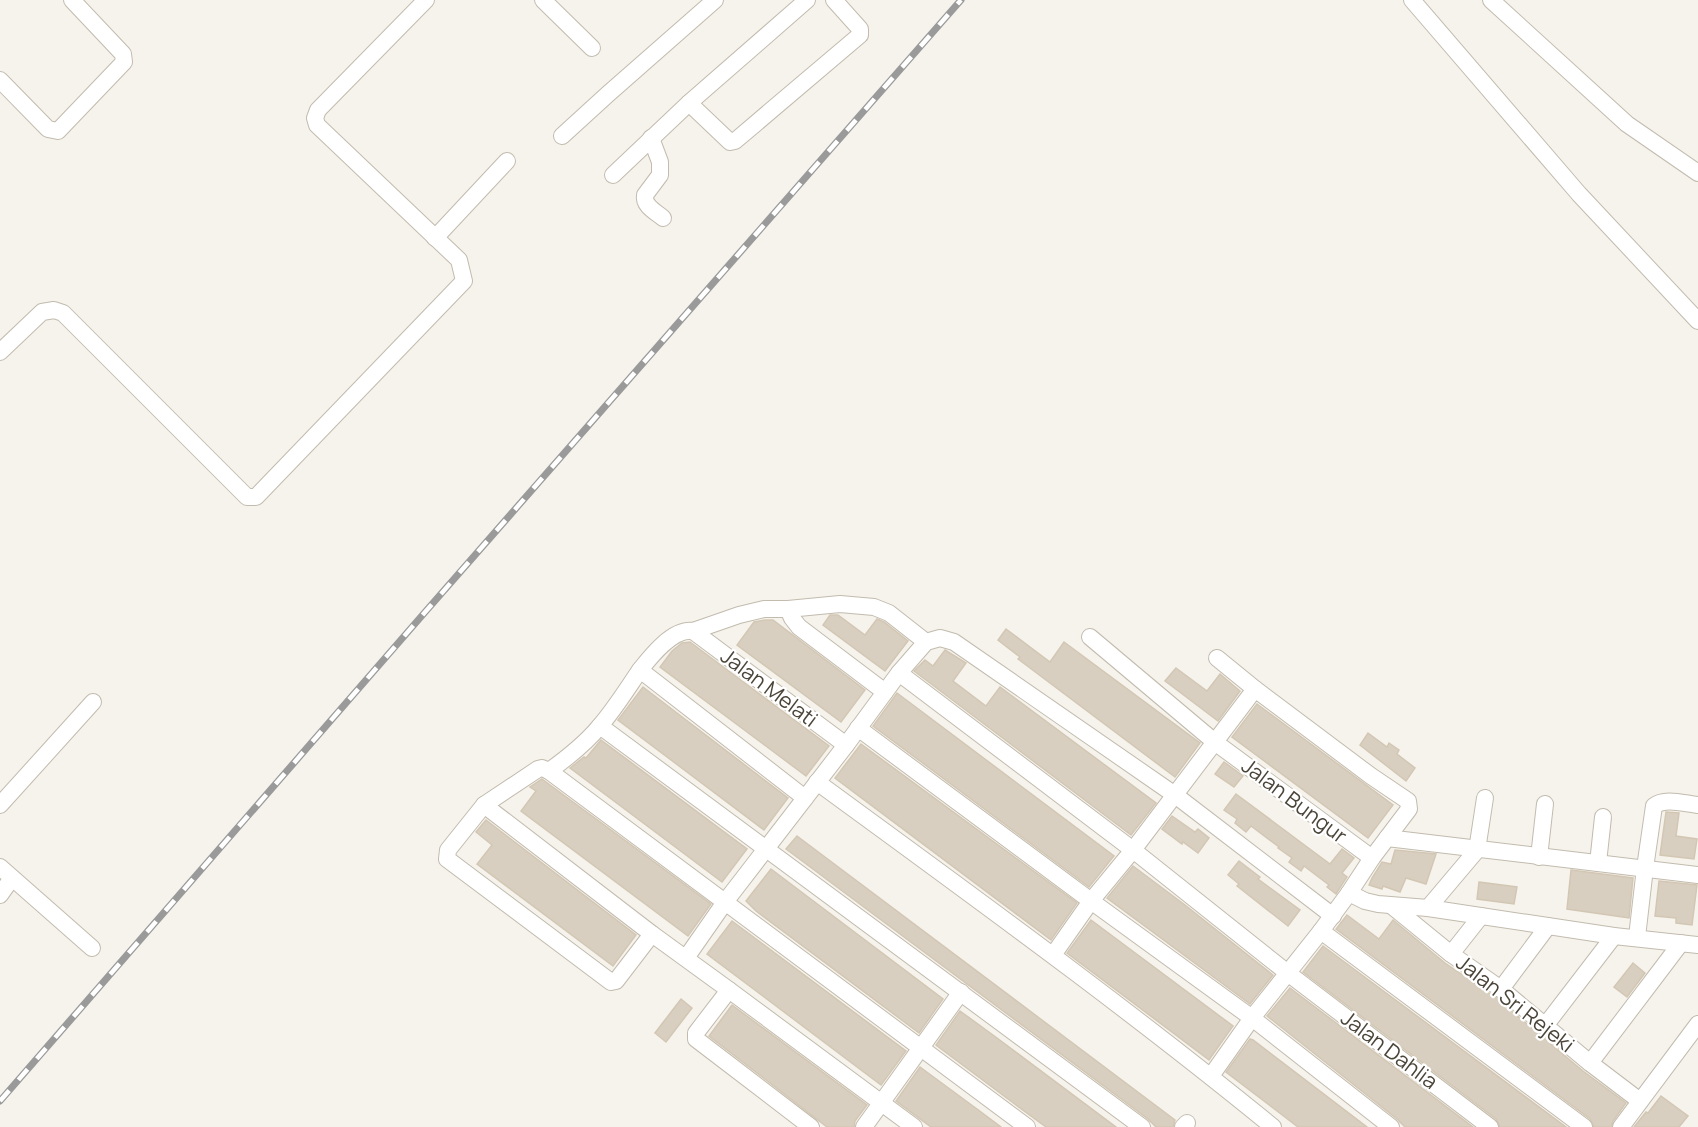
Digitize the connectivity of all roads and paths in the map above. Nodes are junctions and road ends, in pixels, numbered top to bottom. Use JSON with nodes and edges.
{"nodes":[{"id":1,"x":72,"y":0,"type":"edge"},
{"id":2,"x":426,"y":0,"type":"edge"},
{"id":3,"x":543,"y":0,"type":"edge"},
{"id":4,"x":715,"y":0,"type":"edge"},
{"id":5,"x":807,"y":0,"type":"edge"},
{"id":6,"x":834,"y":0,"type":"edge"},
{"id":7,"x":1412,"y":0,"type":"edge"},
{"id":8,"x":1491,"y":0,"type":"edge"},
{"id":9,"x":592,"y":48,"type":"dead end"},
{"id":10,"x":0,"y":80,"type":"edge"},
{"id":11,"x":689,"y":103,"type":"junction"},
{"id":12,"x":562,"y":136,"type":"dead end"},
{"id":13,"x":651,"y":138,"type":"junction"},
{"id":14,"x":507,"y":161,"type":"dead end"},
{"id":15,"x":1698,"y":173,"type":"edge"},
{"id":16,"x":613,"y":175,"type":"dead end"},
{"id":17,"x":663,"y":218,"type":"dead end"},
{"id":18,"x":435,"y":237,"type":"junction"},
{"id":19,"x":1698,"y":321,"type":"edge"},
{"id":20,"x":0,"y":352,"type":"edge"},
{"id":21,"x":789,"y":609,"type":"junction"},
{"id":22,"x":693,"y":632,"type":"junction"},
{"id":23,"x":1090,"y":638,"type":"dead end"},
{"id":24,"x":926,"y":642,"type":"junction"},
{"id":25,"x":1217,"y":658,"type":"dead end"},
{"id":26,"x":640,"y":670,"type":"junction"},
{"id":27,"x":899,"y":673,"type":"junction"},
{"id":28,"x":1255,"y":689,"type":"junction"},
{"id":29,"x":885,"y":692,"type":"junction"},
{"id":30,"x":93,"y":702,"type":"dead end"},
{"id":31,"x":600,"y":726,"type":"junction"},
{"id":32,"x":858,"y":728,"type":"junction"},
{"id":33,"x":1215,"y":743,"type":"junction"},
{"id":34,"x":846,"y":745,"type":"junction"},
{"id":35,"x":549,"y":771,"type":"junction"},
{"id":36,"x":818,"y":782,"type":"junction"},
{"id":37,"x":1175,"y":795,"type":"junction"},
{"id":38,"x":805,"y":798,"type":"junction"},
{"id":39,"x":1485,"y":798,"type":"dead end"},
{"id":40,"x":1545,"y":804,"type":"dead end"},
{"id":41,"x":0,"y":805,"type":"edge"},
{"id":42,"x":484,"y":805,"type":"junction"},
{"id":43,"x":1698,"y":805,"type":"edge"},
{"id":44,"x":1603,"y":817,"type":"dead end"},
{"id":45,"x":1387,"y":838,"type":"junction"},
{"id":46,"x":766,"y":850,"type":"junction"},
{"id":47,"x":1133,"y":850,"type":"junction"},
{"id":48,"x":1477,"y":850,"type":"junction"},
{"id":49,"x":1539,"y":857,"type":"junction"},
{"id":50,"x":1372,"y":858,"type":"junction"},
{"id":51,"x":1598,"y":863,"type":"junction"},
{"id":52,"x":1645,"y":868,"type":"junction"},
{"id":53,"x":6,"y":873,"type":"edge"},
{"id":54,"x":1698,"y":875,"type":"edge"},
{"id":55,"x":1349,"y":893,"type":"junction"},
{"id":56,"x":0,"y":895,"type":"edge"},
{"id":57,"x":724,"y":902,"type":"junction"},
{"id":58,"x":1091,"y":902,"type":"junction"},
{"id":59,"x":1392,"y":906,"type":"junction"},
{"id":60,"x":1428,"y":908,"type":"junction"},
{"id":61,"x":1332,"y":916,"type":"junction"},
{"id":62,"x":1480,"y":916,"type":"junction"},
{"id":63,"x":1548,"y":926,"type":"junction"},
{"id":64,"x":1321,"y":931,"type":"junction"},
{"id":65,"x":652,"y":934,"type":"junction"},
{"id":66,"x":1614,"y":936,"type":"junction"},
{"id":67,"x":1637,"y":938,"type":"junction"},
{"id":68,"x":1681,"y":943,"type":"junction"},
{"id":69,"x":1698,"y":945,"type":"edge"},
{"id":70,"x":92,"y":948,"type":"dead end"},
{"id":71,"x":1451,"y":954,"type":"junction"},
{"id":72,"x":1053,"y":955,"type":"junction"},
{"id":73,"x":687,"y":958,"type":"junction"},
{"id":74,"x":1289,"y":974,"type":"junction"},
{"id":75,"x":1501,"y":989,"type":"junction"},
{"id":76,"x":729,"y":990,"type":"junction"},
{"id":77,"x":961,"y":992,"type":"junction"},
{"id":78,"x":1252,"y":1018,"type":"junction"},
{"id":79,"x":1698,"y":1024,"type":"edge"},
{"id":80,"x":1545,"y":1026,"type":"junction"},
{"id":81,"x":921,"y":1047,"type":"junction"},
{"id":82,"x":1590,"y":1063,"type":"junction"},
{"id":83,"x":1211,"y":1076,"type":"junction"},
{"id":84,"x":1641,"y":1101,"type":"junction"},
{"id":85,"x":883,"y":1103,"type":"junction"},
{"id":86,"x":811,"y":1127,"type":"edge"},
{"id":87,"x":864,"y":1127,"type":"edge"},
{"id":88,"x":914,"y":1127,"type":"edge"},
{"id":89,"x":1028,"y":1127,"type":"edge"},
{"id":90,"x":1142,"y":1127,"type":"edge"},
{"id":91,"x":1273,"y":1127,"type":"edge"},
{"id":92,"x":1391,"y":1127,"type":"edge"},
{"id":93,"x":1490,"y":1127,"type":"edge"},
{"id":94,"x":1584,"y":1127,"type":"edge"},
{"id":95,"x":1621,"y":1127,"type":"edge"}],
"edges":[{"from":1,"to":10,"type":"street"},
{"from":2,"to":18,"type":"street"},
{"from":3,"to":9,"type":"street"},
{"from":4,"to":12,"type":"street"},
{"from":5,"to":11,"type":"street"},
{"from":6,"to":11,"type":"street"},
{"from":7,"to":19,"type":"street"},
{"from":8,"to":15,"type":"street"},
{"from":11,"to":13,"type":"street"},
{"from":13,"to":16,"type":"street"},
{"from":13,"to":17,"type":"street"},
{"from":14,"to":18,"type":"street"},
{"from":18,"to":20,"type":"street"},
{"from":21,"to":22,"type":"street"},
{"from":21,"to":24,"type":"street"},
{"from":21,"to":29,"type":"street"},
{"from":22,"to":26,"type":"street"},
{"from":22,"to":34,"type":"street","name":"Jalan Melati"},
{"from":23,"to":33,"type":"street","name":"Jalan Bungur"},
{"from":24,"to":27,"type":"street"},
{"from":24,"to":37,"type":"street"},
{"from":25,"to":28,"type":"street"},
{"from":26,"to":31,"type":"street"},
{"from":26,"to":38,"type":"street"},
{"from":27,"to":29,"type":"street"},
{"from":27,"to":47,"type":"street","name":"Jalan Dahlia"},
{"from":28,"to":33,"type":"street"},
{"from":28,"to":45,"type":"street"},
{"from":29,"to":32,"type":"street"},
{"from":30,"to":41,"type":"street"},
{"from":31,"to":35,"type":"street"},
{"from":31,"to":46,"type":"street"},
{"from":32,"to":34,"type":"street"},
{"from":32,"to":58,"type":"street"},
{"from":33,"to":37,"type":"street"},
{"from":33,"to":50,"type":"street","name":"Jalan Bungur"},
{"from":34,"to":36,"type":"street"},
{"from":35,"to":42,"type":"street"},
{"from":35,"to":57,"type":"street"},
{"from":36,"to":38,"type":"street"},
{"from":36,"to":72,"type":"street"},
{"from":37,"to":47,"type":"street"},
{"from":37,"to":61,"type":"street"},
{"from":38,"to":46,"type":"street"},
{"from":39,"to":48,"type":"street"},
{"from":40,"to":49,"type":"street"},
{"from":42,"to":65,"type":"street"},
{"from":42,"to":65,"type":"street"},
{"from":43,"to":52,"type":"street"},
{"from":44,"to":51,"type":"street"},
{"from":45,"to":48,"type":"street"},
{"from":45,"to":50,"type":"street"},
{"from":46,"to":57,"type":"street"},
{"from":46,"to":77,"type":"street"},
{"from":47,"to":58,"type":"street"},
{"from":47,"to":74,"type":"street","name":"Jalan Dahlia"},
{"from":48,"to":49,"type":"street"},
{"from":48,"to":60,"type":"street"},
{"from":49,"to":51,"type":"street"},
{"from":50,"to":55,"type":"street"},
{"from":51,"to":52,"type":"street"},
{"from":52,"to":54,"type":"street"},
{"from":52,"to":67,"type":"street"},
{"from":53,"to":56,"type":"street"},
{"from":53,"to":70,"type":"street"},
{"from":55,"to":59,"type":"street"},
{"from":55,"to":61,"type":"street"},
{"from":57,"to":73,"type":"street"},
{"from":57,"to":81,"type":"street"},
{"from":58,"to":72,"type":"street"},
{"from":58,"to":78,"type":"street"},
{"from":59,"to":60,"type":"street"},
{"from":59,"to":71,"type":"street","name":"Jalan Sri Rejeki"},
{"from":60,"to":62,"type":"street"},
{"from":61,"to":64,"type":"street"},
{"from":62,"to":63,"type":"street"},
{"from":62,"to":71,"type":"street"},
{"from":63,"to":66,"type":"street"},
{"from":63,"to":75,"type":"street"},
{"from":64,"to":74,"type":"street"},
{"from":64,"to":94,"type":"street"},
{"from":65,"to":73,"type":"street"},
{"from":66,"to":67,"type":"street"},
{"from":66,"to":80,"type":"street"},
{"from":67,"to":68,"type":"street"},
{"from":68,"to":69,"type":"street"},
{"from":68,"to":82,"type":"street"},
{"from":71,"to":75,"type":"street","name":"Jalan Sri Rejeki"},
{"from":72,"to":83,"type":"street"},
{"from":73,"to":76,"type":"street"},
{"from":74,"to":78,"type":"street"},
{"from":74,"to":93,"type":"street","name":"Jalan Dahlia"},
{"from":75,"to":80,"type":"street","name":"Jalan Sri Rejeki"},
{"from":76,"to":85,"type":"street"},
{"from":76,"to":86,"type":"street"},
{"from":77,"to":81,"type":"street"},
{"from":77,"to":90,"type":"street"},
{"from":78,"to":83,"type":"street"},
{"from":78,"to":92,"type":"street"},
{"from":79,"to":84,"type":"street"},
{"from":80,"to":82,"type":"street","name":"Jalan Sri Rejeki"},
{"from":81,"to":85,"type":"street"},
{"from":81,"to":89,"type":"street"},
{"from":82,"to":84,"type":"street","name":"Jalan Sri Rejeki"},
{"from":83,"to":91,"type":"street"},
{"from":84,"to":95,"type":"street"},
{"from":85,"to":87,"type":"street"},
{"from":85,"to":88,"type":"street"}]}
